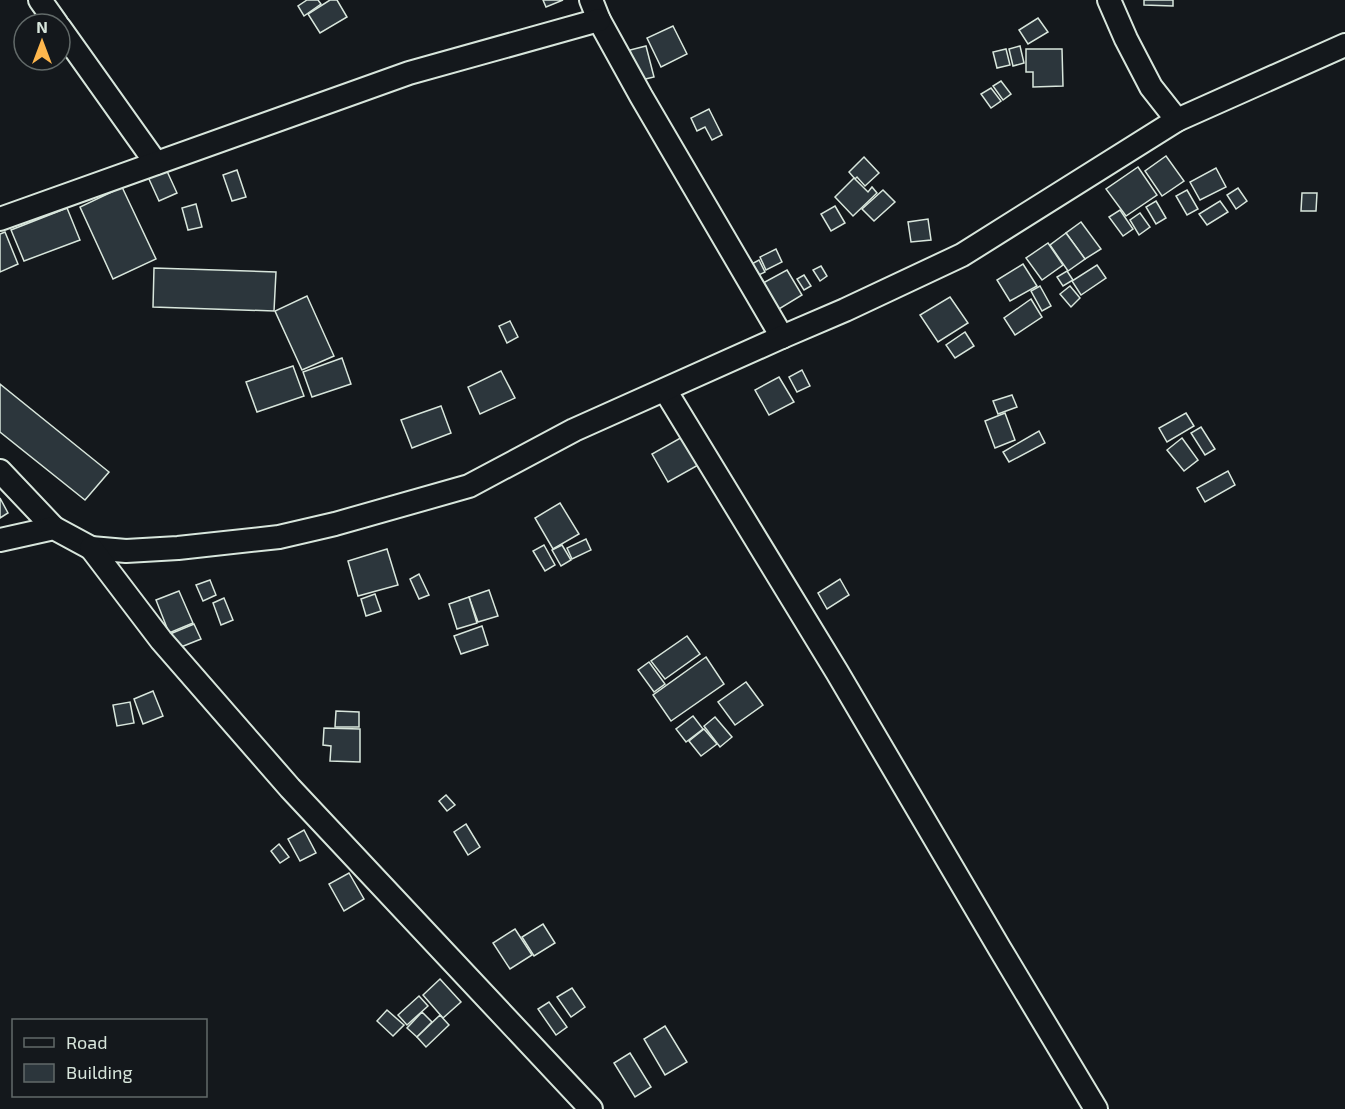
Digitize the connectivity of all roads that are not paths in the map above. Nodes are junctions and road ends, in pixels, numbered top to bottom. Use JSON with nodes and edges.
{"nodes":[{"id":1,"x":1109,"y":0,"type":"edge"},
{"id":2,"x":595,"y":10,"type":"edge"},
{"id":3,"x":72,"y":44,"type":"edge"},
{"id":4,"x":1345,"y":45,"type":"edge"},
{"id":5,"x":1177,"y":120,"type":"junction"},
{"id":6,"x":156,"y":163,"type":"junction"},
{"id":7,"x":0,"y":219,"type":"edge"},
{"id":8,"x":782,"y":337,"type":"junction"},
{"id":9,"x":665,"y":390,"type":"junction"},
{"id":10,"x":0,"y":471,"type":"edge"},
{"id":11,"x":54,"y":528,"type":"junction"},
{"id":12,"x":0,"y":540,"type":"edge"},
{"id":13,"x":91,"y":548,"type":"junction"},
{"id":14,"x":591,"y":1109,"type":"edge"},
{"id":15,"x":1096,"y":1109,"type":"edge"}],
"edges":[{"from":1,"to":5,"type":"street"},
{"from":2,"to":6,"type":"street"},
{"from":2,"to":8,"type":"street"},
{"from":3,"to":6,"type":"street"},
{"from":4,"to":5,"type":"street"},
{"from":5,"to":8,"type":"street"},
{"from":6,"to":7,"type":"street"},
{"from":8,"to":9,"type":"street"},
{"from":9,"to":13,"type":"street"},
{"from":9,"to":15,"type":"street"},
{"from":10,"to":11,"type":"street"},
{"from":11,"to":12,"type":"street"},
{"from":11,"to":13,"type":"street"},
{"from":13,"to":14,"type":"street"}]}
